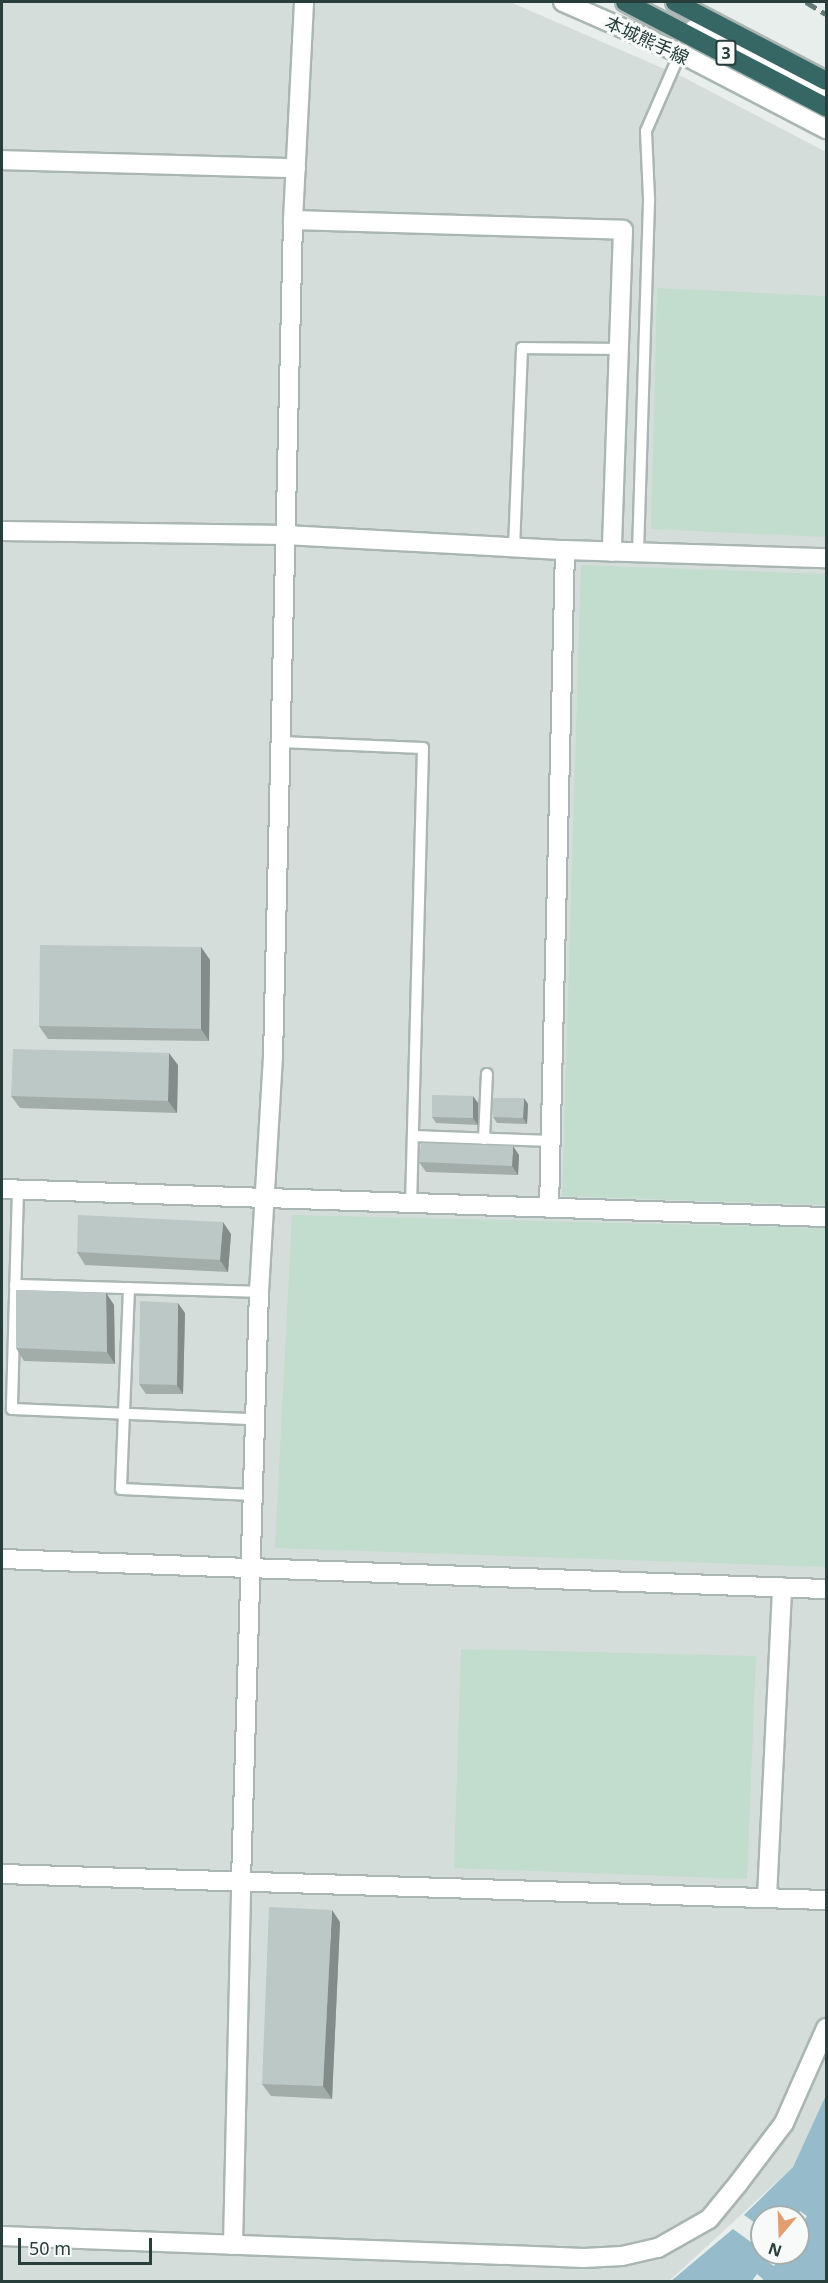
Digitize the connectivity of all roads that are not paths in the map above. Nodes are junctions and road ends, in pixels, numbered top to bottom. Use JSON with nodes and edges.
{"nodes":[{"id":1,"x":304,"y":2,"type":"edge"},
{"id":2,"x":563,"y":2,"type":"edge"},
{"id":3,"x":625,"y":2,"type":"edge"},
{"id":4,"x":635,"y":2,"type":"edge"},
{"id":5,"x":675,"y":2,"type":"edge"},
{"id":6,"x":714,"y":47,"type":"junction"},
{"id":7,"x":680,"y":53,"type":"junction"},
{"id":8,"x":826,"y":81,"type":"edge"},
{"id":9,"x":826,"y":94,"type":"edge"},
{"id":10,"x":826,"y":107,"type":"edge"},
{"id":11,"x":826,"y":114,"type":"edge"},
{"id":12,"x":826,"y":129,"type":"edge"},
{"id":13,"x":2,"y":160,"type":"edge"},
{"id":14,"x":296,"y":168,"type":"junction"},
{"id":15,"x":293,"y":220,"type":"junction"},
{"id":16,"x":619,"y":349,"type":"junction"},
{"id":17,"x":2,"y":531,"type":"edge"},
{"id":18,"x":285,"y":535,"type":"junction"},
{"id":19,"x":514,"y":548,"type":"junction"},
{"id":20,"x":565,"y":550,"type":"junction"},
{"id":21,"x":612,"y":552,"type":"junction"},
{"id":22,"x":638,"y":552,"type":"junction"},
{"id":23,"x":826,"y":558,"type":"edge"},
{"id":24,"x":280,"y":742,"type":"junction"},
{"id":25,"x":486,"y":1074,"type":"dead end"},
{"id":26,"x":412,"y":1136,"type":"junction"},
{"id":27,"x":484,"y":1139,"type":"junction"},
{"id":28,"x":551,"y":1141,"type":"junction"},
{"id":29,"x":10,"y":1190,"type":"edge"},
{"id":30,"x":265,"y":1199,"type":"junction"},
{"id":31,"x":411,"y":1204,"type":"junction"},
{"id":32,"x":549,"y":1208,"type":"junction"},
{"id":33,"x":826,"y":1218,"type":"edge"},
{"id":34,"x":15,"y":1285,"type":"junction"},
{"id":35,"x":129,"y":1288,"type":"junction"},
{"id":36,"x":259,"y":1292,"type":"junction"},
{"id":37,"x":125,"y":1414,"type":"junction"},
{"id":38,"x":255,"y":1419,"type":"junction"},
{"id":39,"x":253,"y":1495,"type":"junction"},
{"id":40,"x":2,"y":1559,"type":"edge"},
{"id":41,"x":250,"y":1568,"type":"junction"},
{"id":42,"x":782,"y":1587,"type":"junction"},
{"id":43,"x":826,"y":1589,"type":"edge"},
{"id":44,"x":2,"y":1874,"type":"edge"},
{"id":45,"x":241,"y":1880,"type":"junction"},
{"id":46,"x":767,"y":1897,"type":"junction"},
{"id":47,"x":826,"y":1900,"type":"edge"},
{"id":48,"x":826,"y":2028,"type":"edge"},
{"id":49,"x":2,"y":2236,"type":"edge"},
{"id":50,"x":233,"y":2245,"type":"junction"}],
"edges":[{"from":1,"to":14,"type":"street"},
{"from":2,"to":7,"type":"street","name":"本城熊手線"},
{"from":3,"to":6,"type":"highway","number":"3"},
{"from":4,"to":9,"type":"street","name":"本城熊手線"},
{"from":5,"to":8,"type":"highway","number":"3"},
{"from":6,"to":10,"type":"highway","number":"3"},
{"from":6,"to":11,"type":"highway"},
{"from":7,"to":12,"type":"street","name":"本城熊手線"},
{"from":7,"to":22,"type":"lane"},
{"from":13,"to":14,"type":"street"},
{"from":14,"to":15,"type":"street"},
{"from":15,"to":16,"type":"street"},
{"from":15,"to":18,"type":"street"},
{"from":16,"to":19,"type":"lane"},
{"from":16,"to":21,"type":"street"},
{"from":17,"to":18,"type":"street"},
{"from":18,"to":19,"type":"street"},
{"from":18,"to":24,"type":"street"},
{"from":19,"to":20,"type":"street"},
{"from":20,"to":21,"type":"street"},
{"from":20,"to":28,"type":"street"},
{"from":21,"to":22,"type":"street"},
{"from":22,"to":23,"type":"street"},
{"from":24,"to":26,"type":"lane"},
{"from":24,"to":30,"type":"street"},
{"from":25,"to":27,"type":"lane"},
{"from":26,"to":27,"type":"lane"},
{"from":26,"to":31,"type":"lane"},
{"from":27,"to":28,"type":"lane"},
{"from":28,"to":32,"type":"street"},
{"from":29,"to":30,"type":"street"},
{"from":29,"to":34,"type":"lane"},
{"from":30,"to":31,"type":"street"},
{"from":30,"to":36,"type":"street"},
{"from":31,"to":32,"type":"street"},
{"from":32,"to":33,"type":"street"},
{"from":34,"to":35,"type":"lane"},
{"from":34,"to":37,"type":"lane"},
{"from":35,"to":36,"type":"lane"},
{"from":35,"to":37,"type":"lane"},
{"from":36,"to":38,"type":"street"},
{"from":37,"to":38,"type":"lane"},
{"from":37,"to":39,"type":"lane"},
{"from":38,"to":39,"type":"street"},
{"from":39,"to":41,"type":"street"},
{"from":40,"to":41,"type":"street"},
{"from":41,"to":42,"type":"street"},
{"from":41,"to":45,"type":"street"},
{"from":42,"to":43,"type":"street"},
{"from":42,"to":46,"type":"street"},
{"from":44,"to":45,"type":"street"},
{"from":45,"to":46,"type":"street"},
{"from":45,"to":50,"type":"street"},
{"from":46,"to":47,"type":"street"},
{"from":48,"to":50,"type":"street"},
{"from":49,"to":50,"type":"street"}]}
